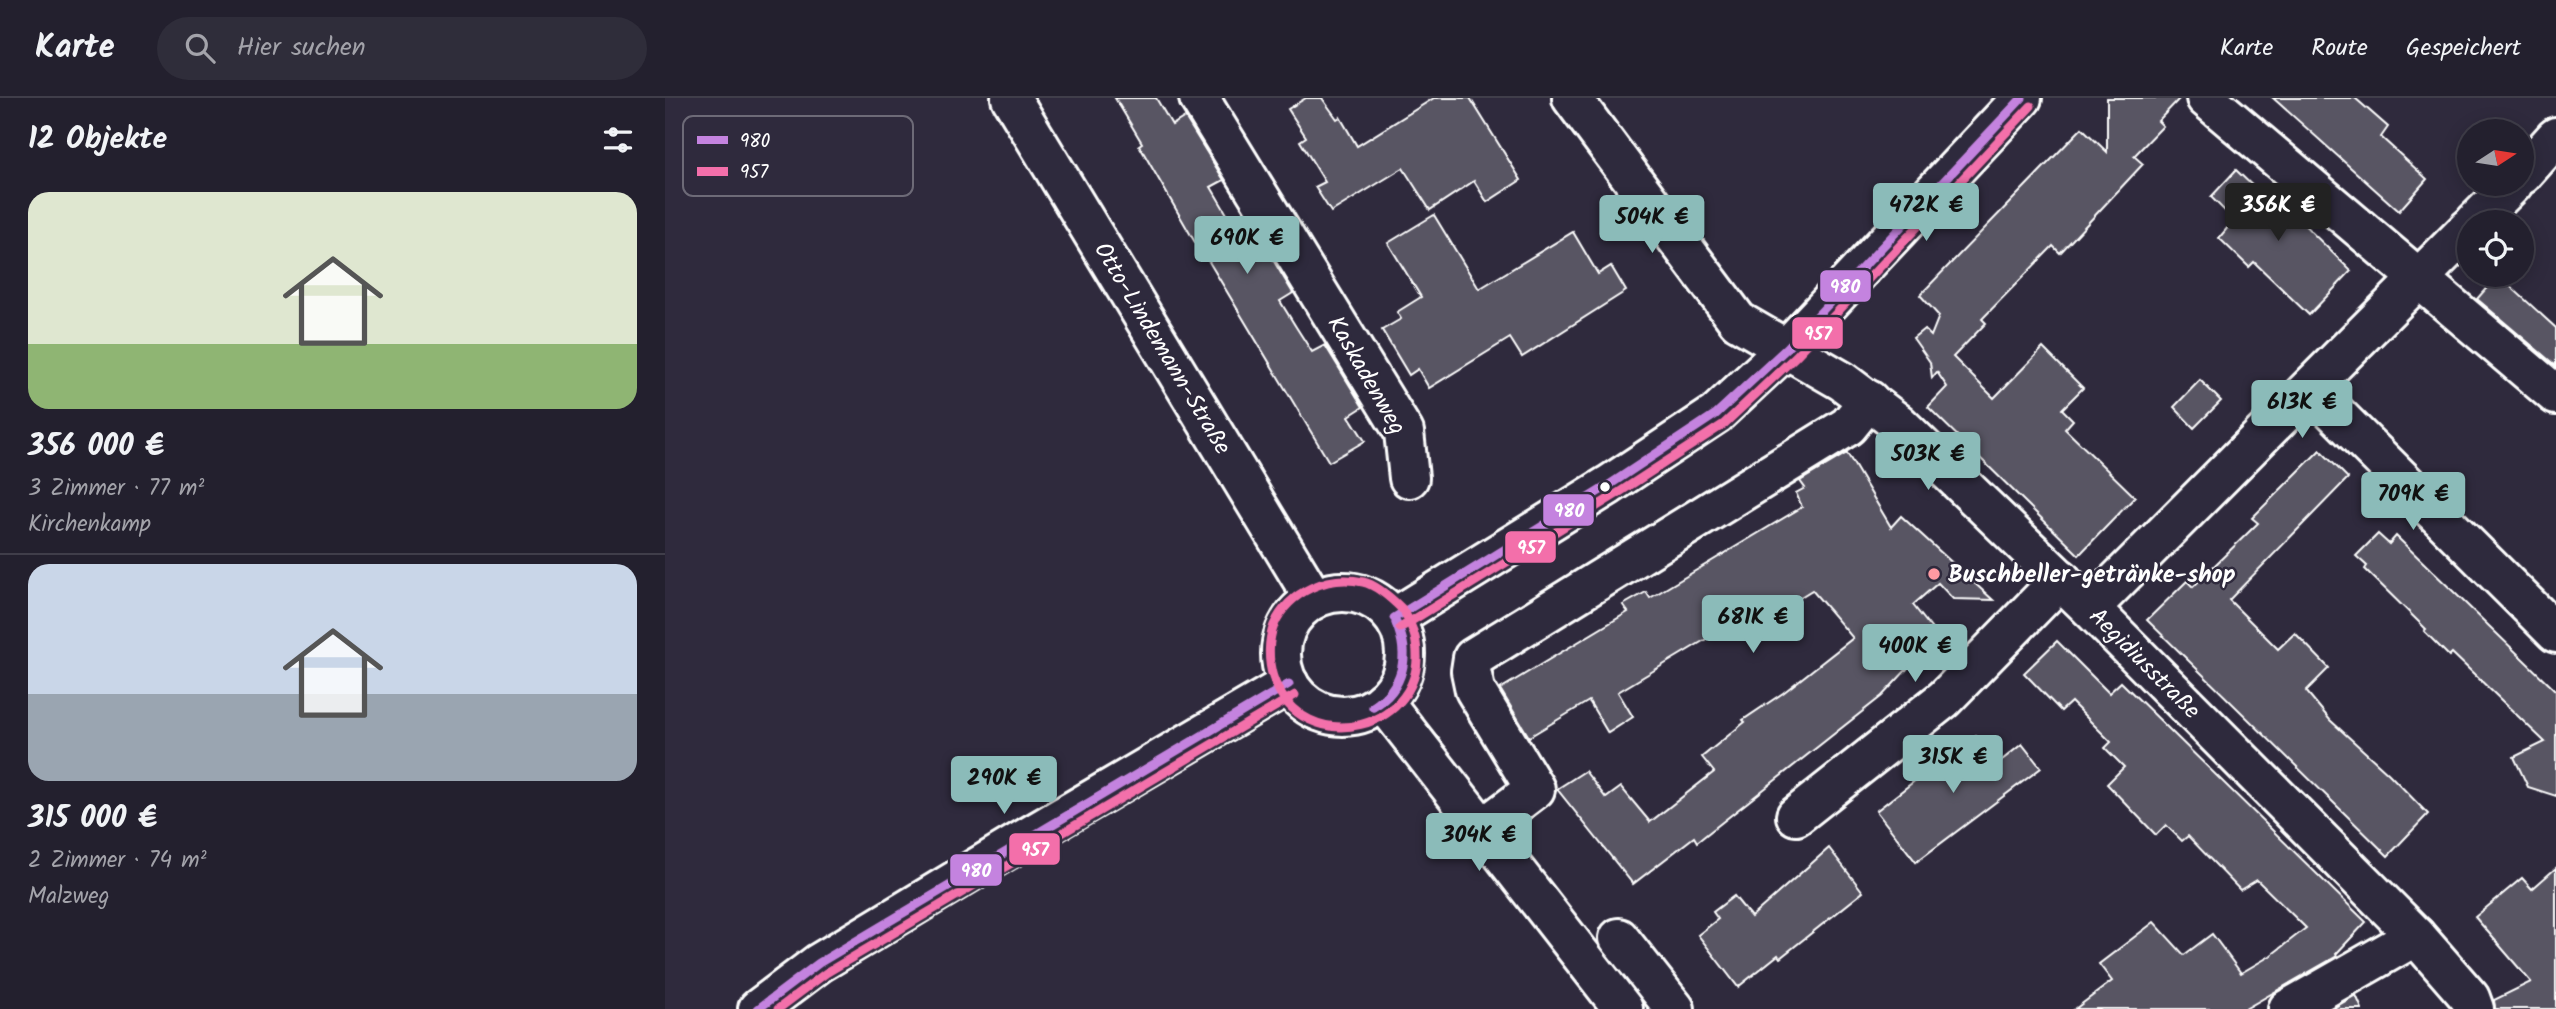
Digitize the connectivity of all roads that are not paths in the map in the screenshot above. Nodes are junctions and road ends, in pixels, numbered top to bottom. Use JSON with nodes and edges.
{"nodes":[{"id":1,"x":1011,"y":98,"type":"edge"},
{"id":2,"x":1199,"y":98,"type":"edge"},
{"id":3,"x":1572,"y":98,"type":"edge"},
{"id":4,"x":2022,"y":98,"type":"edge"},
{"id":5,"x":2206,"y":98,"type":"edge"},
{"id":6,"x":2501,"y":196,"type":"edge"},
{"id":7,"x":2487,"y":210,"type":"edge"},
{"id":8,"x":2457,"y":240,"type":"edge"},
{"id":9,"x":2420,"y":279,"type":"junction"},
{"id":10,"x":1787,"y":348,"type":"junction"},
{"id":11,"x":2311,"y":389,"type":"junction"},
{"id":12,"x":2556,"y":395,"type":"edge"},
{"id":13,"x":1868,"y":400,"type":"junction"},
{"id":14,"x":1409,"y":478,"type":"dead end"},
{"id":15,"x":2060,"y":579,"type":"junction"},
{"id":16,"x":1314,"y":599,"type":"junction"},
{"id":17,"x":2090,"y":608,"type":"junction"},
{"id":18,"x":1394,"y":618,"type":"junction"},
{"id":19,"x":2556,"y":633,"type":"edge"},
{"id":20,"x":1289,"y":684,"type":"junction"},
{"id":21,"x":1383,"y":701,"type":"junction"},
{"id":22,"x":1796,"y":816,"type":"dead end"},
{"id":23,"x":1482,"y":829,"type":"junction"},
{"id":24,"x":2416,"y":936,"type":"junction"},
{"id":25,"x":1619,"y":938,"type":"dead end"},
{"id":26,"x":758,"y":1009,"type":"edge"},
{"id":27,"x":1623,"y":1009,"type":"edge"},
{"id":28,"x":1675,"y":1009,"type":"edge"},
{"id":29,"x":2288,"y":1009,"type":"edge"},
{"id":30,"x":2475,"y":1009,"type":"edge"}],
"edges":[{"from":1,"to":16,"type":"street","name":"Otto-Lindemann-Straße"},
{"from":2,"to":14,"type":"street","name":"Kaskadenweg"},
{"from":3,"to":10,"type":"street"},
{"from":4,"to":10,"type":"street"},
{"from":5,"to":9,"type":"street"},
{"from":6,"to":7,"type":"street"},
{"from":8,"to":9,"type":"street"},
{"from":9,"to":11,"type":"street"},
{"from":9,"to":12,"type":"street"},
{"from":10,"to":13,"type":"street","name":"Aegidiusstraße"},
{"from":10,"to":18,"type":"street"},
{"from":11,"to":17,"type":"street"},
{"from":11,"to":19,"type":"street"},
{"from":13,"to":15,"type":"street","name":"Aegidiusstraße"},
{"from":13,"to":23,"type":"street"},
{"from":15,"to":17,"type":"street","name":"Aegidiusstraße"},
{"from":15,"to":22,"type":"street"},
{"from":16,"to":18,"type":"street"},
{"from":16,"to":20,"type":"street"},
{"from":17,"to":24,"type":"street","name":"Aegidiusstraße"},
{"from":18,"to":21,"type":"street"},
{"from":20,"to":21,"type":"street"},
{"from":20,"to":26,"type":"street"},
{"from":21,"to":23,"type":"street"},
{"from":23,"to":27,"type":"street"},
{"from":24,"to":29,"type":"street"},
{"from":24,"to":30,"type":"street","name":"Aegidiusstraße"},
{"from":25,"to":28,"type":"street"}]}
